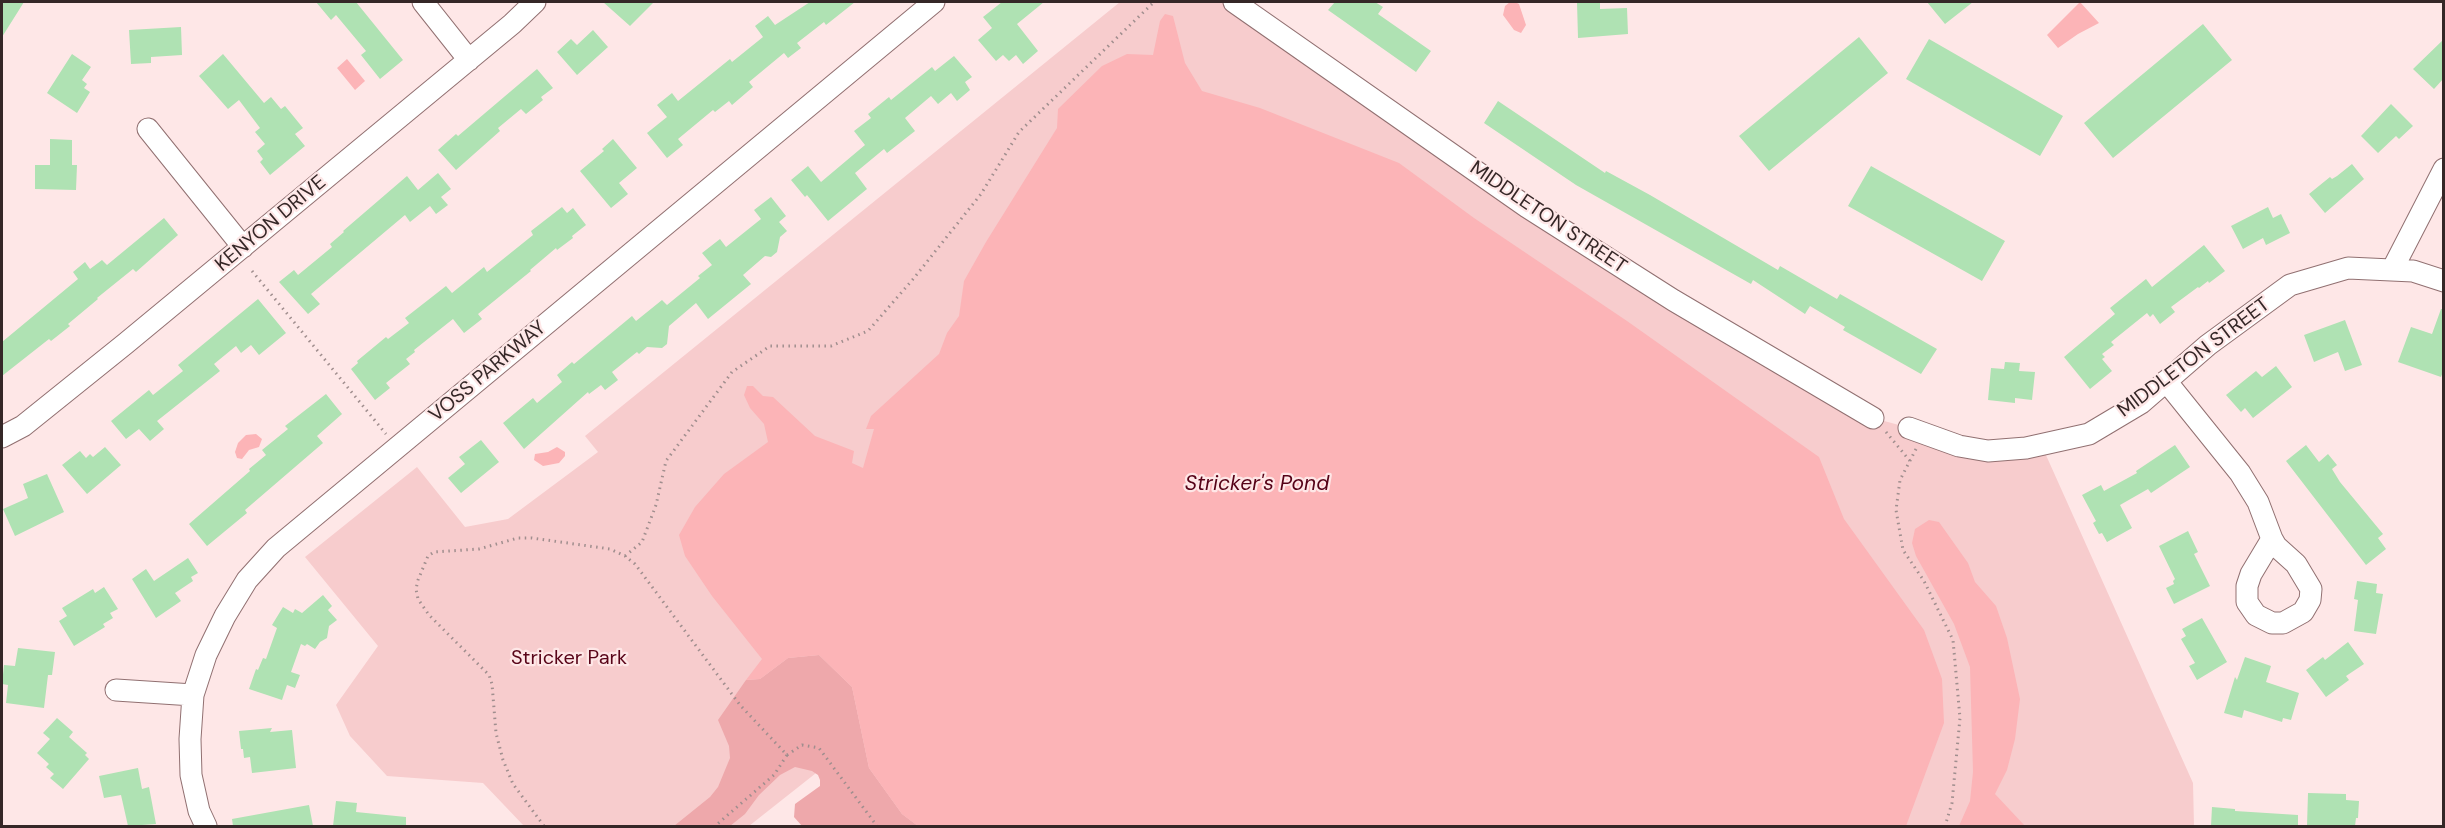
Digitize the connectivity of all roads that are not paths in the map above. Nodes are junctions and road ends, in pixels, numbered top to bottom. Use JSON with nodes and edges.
{"nodes":[{"id":1,"x":423,"y":2,"type":"edge"},
{"id":2,"x":535,"y":2,"type":"edge"},
{"id":3,"x":934,"y":2,"type":"edge"},
{"id":4,"x":1234,"y":2,"type":"edge"},
{"id":5,"x":469,"y":60,"type":"junction"},
{"id":6,"x":148,"y":129,"type":"dead end"},
{"id":7,"x":2444,"y":169,"type":"edge"},
{"id":8,"x":243,"y":247,"type":"junction"},
{"id":9,"x":2392,"y":270,"type":"junction"},
{"id":10,"x":2444,"y":280,"type":"edge"},
{"id":11,"x":2166,"y":381,"type":"junction"},
{"id":12,"x":1873,"y":418,"type":"dead end"},
{"id":13,"x":1917,"y":430,"type":"road end"},
{"id":14,"x":2,"y":437,"type":"edge"},
{"id":15,"x":2272,"y":539,"type":"dead end"},
{"id":16,"x":116,"y":690,"type":"dead end"},
{"id":17,"x":193,"y":695,"type":"junction"},
{"id":18,"x":206,"y":826,"type":"edge"}],
"edges":[{"from":1,"to":5,"type":"street"},
{"from":2,"to":5,"type":"street","name":"KENYON DRIVE"},
{"from":3,"to":17,"type":"street","name":"VOSS PARKWAY"},
{"from":4,"to":12,"type":"street","name":"MIDDLETON STREET"},
{"from":5,"to":8,"type":"street","name":"KENYON DRIVE"},
{"from":6,"to":8,"type":"street"},
{"from":7,"to":9,"type":"street"},
{"from":8,"to":14,"type":"street","name":"KENYON DRIVE"},
{"from":9,"to":10,"type":"street","name":"MIDDLETON STREET"},
{"from":9,"to":11,"type":"street","name":"MIDDLETON STREET"},
{"from":11,"to":13,"type":"street","name":"MIDDLETON STREET"},
{"from":11,"to":15,"type":"street"},
{"from":16,"to":17,"type":"street"},
{"from":17,"to":18,"type":"street","name":"VOSS PARKWAY"}]}
